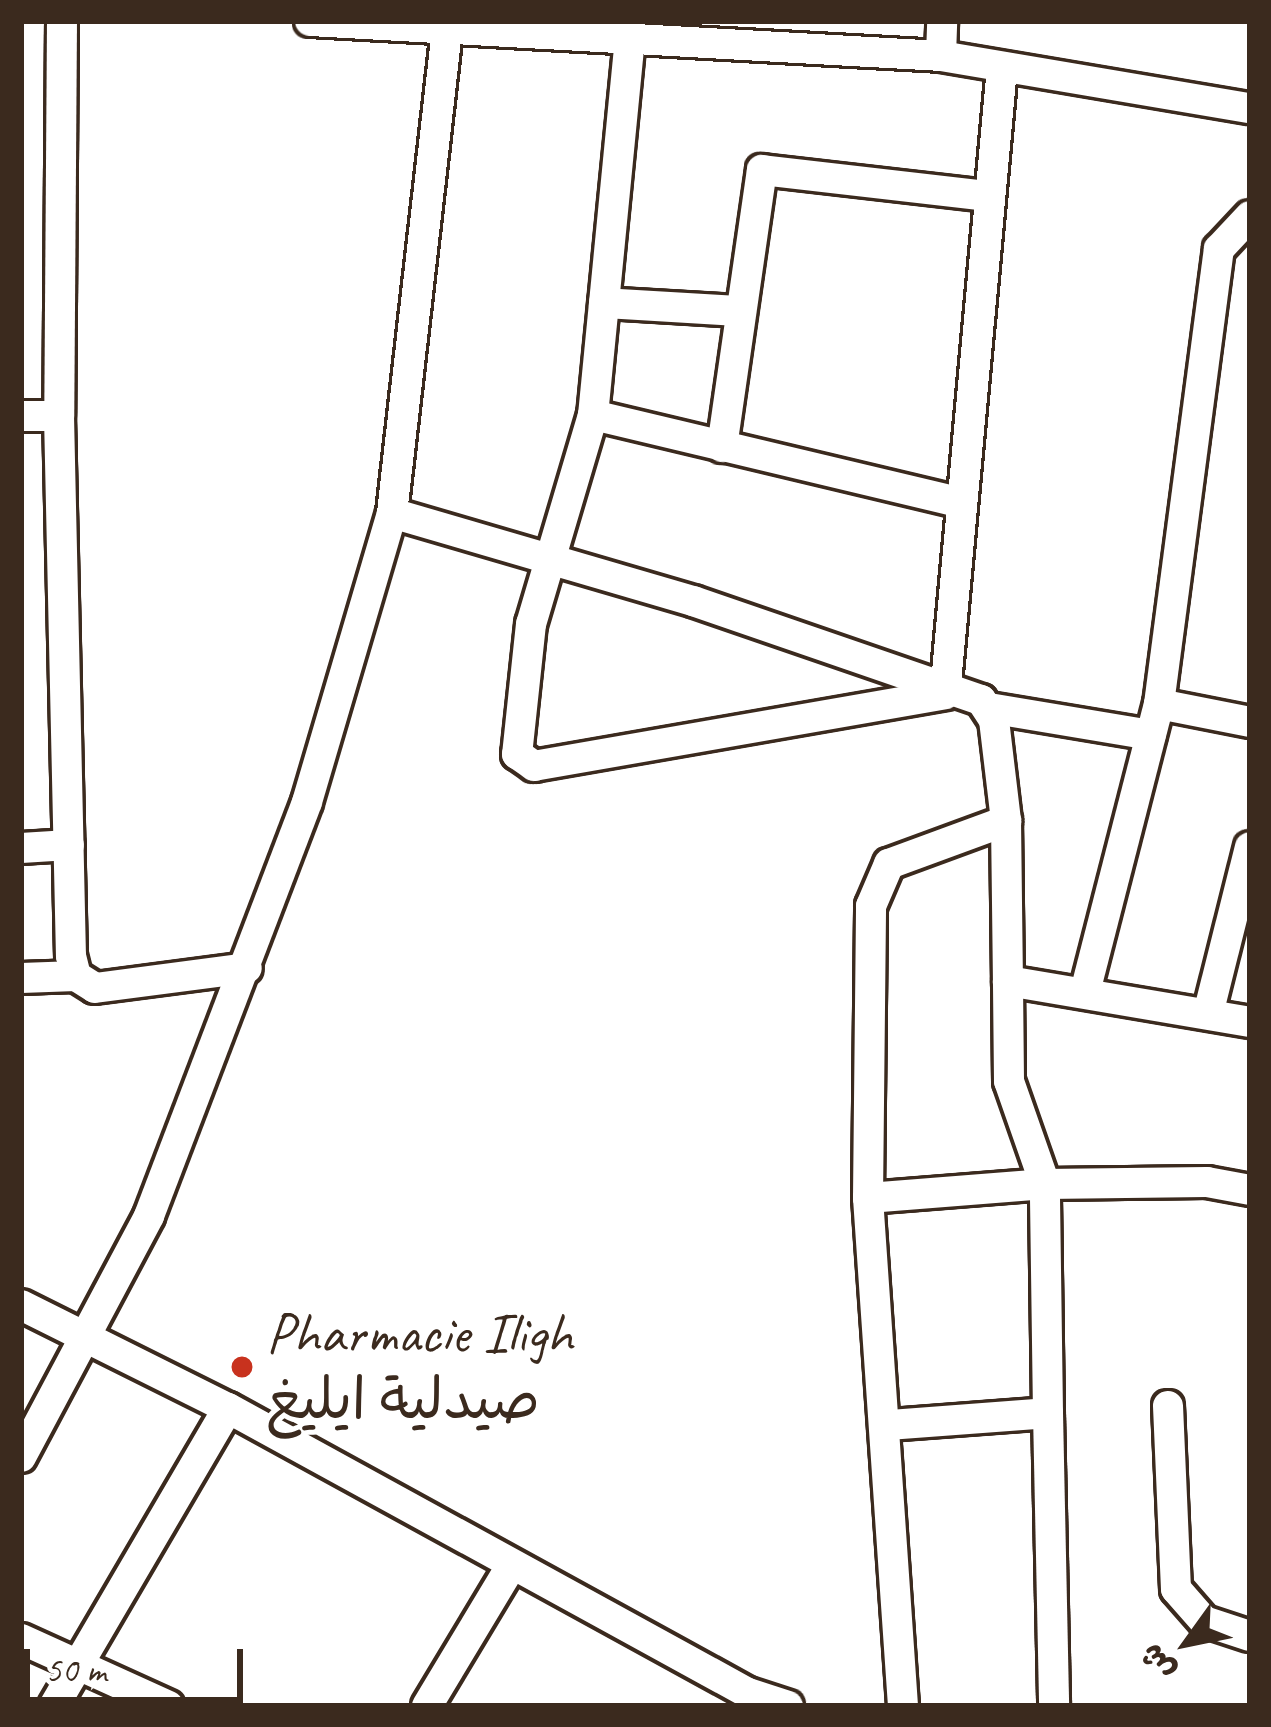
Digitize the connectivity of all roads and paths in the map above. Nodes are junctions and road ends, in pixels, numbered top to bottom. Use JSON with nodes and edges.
{"nodes":[{"id":1,"x":62,"y":21,"type":"edge"},
{"id":2,"x":310,"y":21,"type":"edge"},
{"id":3,"x":942,"y":21,"type":"edge"},
{"id":4,"x":447,"y":32,"type":"junction"},
{"id":5,"x":630,"y":38,"type":"junction"},
{"id":6,"x":940,"y":56,"type":"junction"},
{"id":7,"x":1002,"y":68,"type":"junction"},
{"id":8,"x":1250,"y":108,"type":"edge"},
{"id":9,"x":986,"y":196,"type":"junction"},
{"id":10,"x":1250,"y":216,"type":"edge"},
{"id":11,"x":604,"y":303,"type":"junction"},
{"id":12,"x":740,"y":311,"type":"junction"},
{"id":13,"x":21,"y":416,"type":"edge"},
{"id":14,"x":59,"y":416,"type":"junction"},
{"id":15,"x":593,"y":416,"type":"junction"},
{"id":16,"x":722,"y":446,"type":"junction"},
{"id":17,"x":961,"y":502,"type":"junction"},
{"id":18,"x":392,"y":513,"type":"junction"},
{"id":19,"x":552,"y":557,"type":"junction"},
{"id":20,"x":945,"y":694,"type":"junction"},
{"id":21,"x":1159,"y":704,"type":"junction"},
{"id":22,"x":989,"y":708,"type":"junction"},
{"id":23,"x":1250,"y":722,"type":"edge"},
{"id":24,"x":1150,"y":735,"type":"junction"},
{"id":25,"x":1006,"y":820,"type":"junction"},
{"id":26,"x":68,"y":845,"type":"junction"},
{"id":27,"x":21,"y":848,"type":"edge"},
{"id":28,"x":1250,"y":848,"type":"edge"},
{"id":29,"x":247,"y":968,"type":"junction"},
{"id":30,"x":76,"y":976,"type":"junction"},
{"id":31,"x":21,"y":978,"type":"edge"},
{"id":32,"x":1008,"y":981,"type":"junction"},
{"id":33,"x":1084,"y":992,"type":"junction"},
{"id":34,"x":1208,"y":1014,"type":"junction"},
{"id":35,"x":1250,"y":1022,"type":"edge"},
{"id":36,"x":1045,"y":1184,"type":"junction"},
{"id":37,"x":1250,"y":1190,"type":"edge"},
{"id":38,"x":868,"y":1198,"type":"junction"},
{"id":39,"x":21,"y":1305,"type":"edge"},
{"id":40,"x":89,"y":1337,"type":"junction"},
{"id":41,"x":1168,"y":1406,"type":"dead end"},
{"id":42,"x":228,"y":1408,"type":"junction"},
{"id":43,"x":1048,"y":1413,"type":"junction"},
{"id":44,"x":889,"y":1425,"type":"junction"},
{"id":45,"x":21,"y":1457,"type":"edge"},
{"id":46,"x":511,"y":1566,"type":"junction"},
{"id":47,"x":1250,"y":1636,"type":"edge"},
{"id":48,"x":21,"y":1639,"type":"edge"},
{"id":49,"x":77,"y":1660,"type":"junction"},
{"id":50,"x":54,"y":1706,"type":"edge"},
{"id":51,"x":170,"y":1706,"type":"edge"},
{"id":52,"x":428,"y":1706,"type":"edge"},
{"id":53,"x":788,"y":1706,"type":"edge"},
{"id":54,"x":903,"y":1706,"type":"edge"},
{"id":55,"x":1054,"y":1706,"type":"edge"}],
"edges":[{"from":1,"to":14,"type":"street"},
{"from":2,"to":4,"type":"street"},
{"from":3,"to":6,"type":"street"},
{"from":4,"to":5,"type":"street"},
{"from":4,"to":18,"type":"street"},
{"from":5,"to":6,"type":"street"},
{"from":5,"to":11,"type":"street"},
{"from":6,"to":7,"type":"street"},
{"from":7,"to":8,"type":"street"},
{"from":7,"to":9,"type":"street"},
{"from":9,"to":12,"type":"street"},
{"from":9,"to":17,"type":"street"},
{"from":10,"to":21,"type":"street"},
{"from":11,"to":12,"type":"street"},
{"from":11,"to":15,"type":"street"},
{"from":12,"to":16,"type":"street"},
{"from":13,"to":14,"type":"street"},
{"from":14,"to":26,"type":"street"},
{"from":15,"to":16,"type":"street"},
{"from":15,"to":19,"type":"street"},
{"from":16,"to":17,"type":"street"},
{"from":17,"to":20,"type":"street"},
{"from":18,"to":19,"type":"street"},
{"from":18,"to":29,"type":"street"},
{"from":19,"to":20,"type":"street"},
{"from":19,"to":20,"type":"street"},
{"from":20,"to":22,"type":"street"},
{"from":21,"to":23,"type":"street"},
{"from":21,"to":24,"type":"street"},
{"from":22,"to":24,"type":"street"},
{"from":22,"to":25,"type":"street"},
{"from":24,"to":33,"type":"street"},
{"from":25,"to":32,"type":"street"},
{"from":25,"to":38,"type":"street"},
{"from":26,"to":27,"type":"street"},
{"from":26,"to":30,"type":"street"},
{"from":28,"to":34,"type":"street"},
{"from":29,"to":30,"type":"street"},
{"from":29,"to":40,"type":"street"},
{"from":30,"to":31,"type":"street"},
{"from":32,"to":33,"type":"street"},
{"from":32,"to":36,"type":"street"},
{"from":33,"to":34,"type":"street"},
{"from":34,"to":35,"type":"street"},
{"from":36,"to":37,"type":"street"},
{"from":36,"to":38,"type":"street"},
{"from":36,"to":43,"type":"street"},
{"from":38,"to":44,"type":"street"},
{"from":39,"to":40,"type":"street"},
{"from":40,"to":42,"type":"street"},
{"from":40,"to":45,"type":"street"},
{"from":41,"to":47,"type":"street"},
{"from":42,"to":46,"type":"street"},
{"from":42,"to":49,"type":"street"},
{"from":43,"to":44,"type":"street"},
{"from":43,"to":55,"type":"street"},
{"from":44,"to":54,"type":"street"},
{"from":46,"to":52,"type":"street"},
{"from":46,"to":53,"type":"street"},
{"from":48,"to":49,"type":"street"},
{"from":49,"to":50,"type":"street"},
{"from":49,"to":51,"type":"street"}]}
